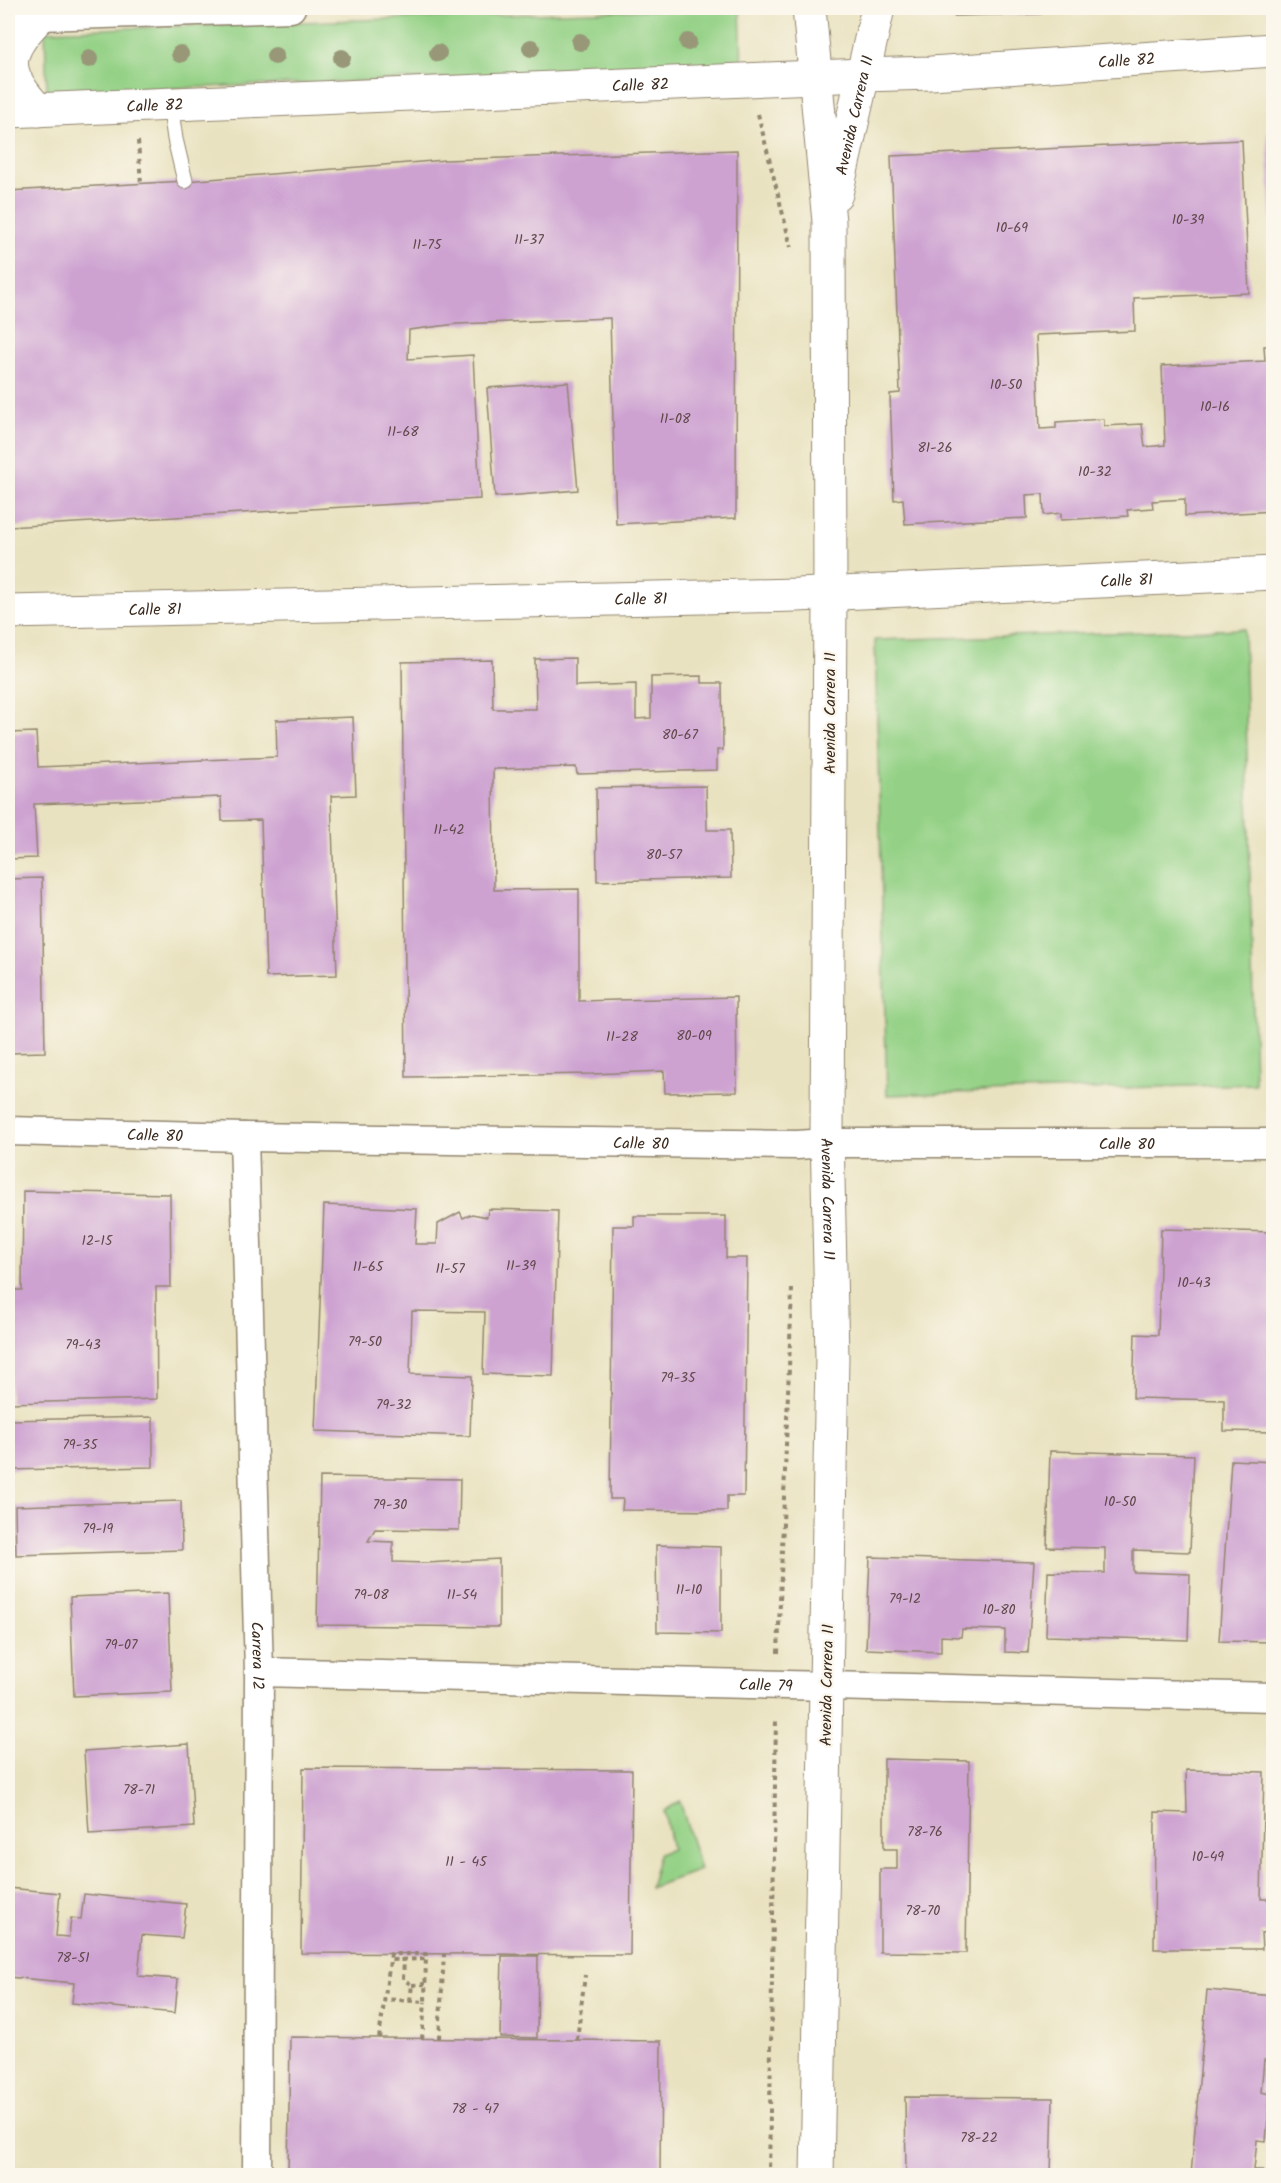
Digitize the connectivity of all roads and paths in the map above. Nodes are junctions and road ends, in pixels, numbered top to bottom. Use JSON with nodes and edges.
{"nodes":[{"id":1,"x":291,"y":8,"type":"edge"},
{"id":2,"x":809,"y":8,"type":"edge"},
{"id":3,"x":878,"y":8,"type":"edge"},
{"id":4,"x":42,"y":14,"type":"junction"},
{"id":5,"x":8,"y":17,"type":"edge"},
{"id":6,"x":1274,"y":50,"type":"edge"},
{"id":7,"x":863,"y":75,"type":"junction"},
{"id":8,"x":816,"y":77,"type":"junction"},
{"id":9,"x":170,"y":104,"type":"junction"},
{"id":10,"x":22,"y":110,"type":"edge"},
{"id":11,"x":138,"y":140,"type":"dead end"},
{"id":12,"x":185,"y":181,"type":"dead end"},
{"id":13,"x":141,"y":184,"type":"dead end"},
{"id":14,"x":829,"y":222,"type":"junction"},
{"id":15,"x":1274,"y":573,"type":"edge"},
{"id":16,"x":831,"y":594,"type":"junction"},
{"id":17,"x":8,"y":612,"type":"edge"},
{"id":18,"x":8,"y":1131,"type":"edge"},
{"id":19,"x":244,"y":1137,"type":"junction"},
{"id":20,"x":827,"y":1143,"type":"junction"},
{"id":21,"x":1274,"y":1143,"type":"edge"},
{"id":22,"x":792,"y":1283,"type":"dead end"},
{"id":23,"x":259,"y":1672,"type":"junction"},
{"id":24,"x":777,"y":1684,"type":"junction"},
{"id":25,"x":826,"y":1686,"type":"junction"},
{"id":26,"x":1274,"y":1697,"type":"edge"},
{"id":27,"x":444,"y":1954,"type":"dead end"},
{"id":28,"x":390,"y":1960,"type":"junction"},
{"id":29,"x":585,"y":1975,"type":"dead end"},
{"id":30,"x":425,"y":1984,"type":"junction"},
{"id":31,"x":412,"y":1985,"type":"junction"},
{"id":32,"x":384,"y":1999,"type":"junction"},
{"id":33,"x":410,"y":2001,"type":"junction"},
{"id":34,"x":425,"y":2002,"type":"junction"},
{"id":35,"x":379,"y":2038,"type":"dead end"},
{"id":36,"x":422,"y":2038,"type":"dead end"},
{"id":37,"x":439,"y":2038,"type":"dead end"},
{"id":38,"x":577,"y":2040,"type":"dead end"},
{"id":39,"x":256,"y":2175,"type":"edge"},
{"id":40,"x":769,"y":2175,"type":"edge"},
{"id":41,"x":817,"y":2175,"type":"edge"}],
"edges":[{"from":1,"to":4,"type":"street"},
{"from":2,"to":8,"type":"main road","name":"Avenida Carrera 11"},
{"from":3,"to":7,"type":"main road","name":"Avenida Carrera 11"},
{"from":4,"to":5,"type":"street"},
{"from":4,"to":10,"type":"main road"},
{"from":6,"to":7,"type":"main road","name":"Calle 82"},
{"from":7,"to":8,"type":"main road","name":"Calle 82"},
{"from":7,"to":14,"type":"main road","name":"Avenida Carrera 11"},
{"from":8,"to":9,"type":"main road","name":"Calle 82"},
{"from":8,"to":14,"type":"main road","name":"Avenida Carrera 11"},
{"from":9,"to":10,"type":"main road","name":"Calle 82"},
{"from":9,"to":12,"type":"lane"},
{"from":11,"to":13,"type":"path"},
{"from":14,"to":16,"type":"main road","name":"Avenida Carrera 11"},
{"from":15,"to":16,"type":"main road","name":"Calle 81"},
{"from":16,"to":17,"type":"main road","name":"Calle 81"},
{"from":16,"to":20,"type":"main road","name":"Avenida Carrera 11"},
{"from":18,"to":19,"type":"street","name":"Calle 80"},
{"from":19,"to":20,"type":"street","name":"Calle 80"},
{"from":19,"to":23,"type":"street","name":"Carrera 12"},
{"from":20,"to":21,"type":"street","name":"Calle 80"},
{"from":20,"to":25,"type":"main road","name":"Avenida Carrera 11"},
{"from":22,"to":24,"type":"path"},
{"from":23,"to":24,"type":"street","name":"Calle 79"},
{"from":23,"to":39,"type":"street","name":"Carrera 12"},
{"from":24,"to":25,"type":"street","name":"Calle 79"},
{"from":24,"to":40,"type":"path"},
{"from":25,"to":26,"type":"street","name":"Calle 79"},
{"from":25,"to":41,"type":"main road","name":"Avenida Carrera 11"},
{"from":27,"to":37,"type":"path"},
{"from":28,"to":30,"type":"path"},
{"from":28,"to":31,"type":"path"},
{"from":28,"to":32,"type":"path"},
{"from":29,"to":38,"type":"path"},
{"from":30,"to":31,"type":"path"},
{"from":30,"to":34,"type":"path"},
{"from":31,"to":33,"type":"path"},
{"from":32,"to":33,"type":"path"},
{"from":32,"to":35,"type":"path"},
{"from":33,"to":34,"type":"path"},
{"from":34,"to":36,"type":"path"}]}
